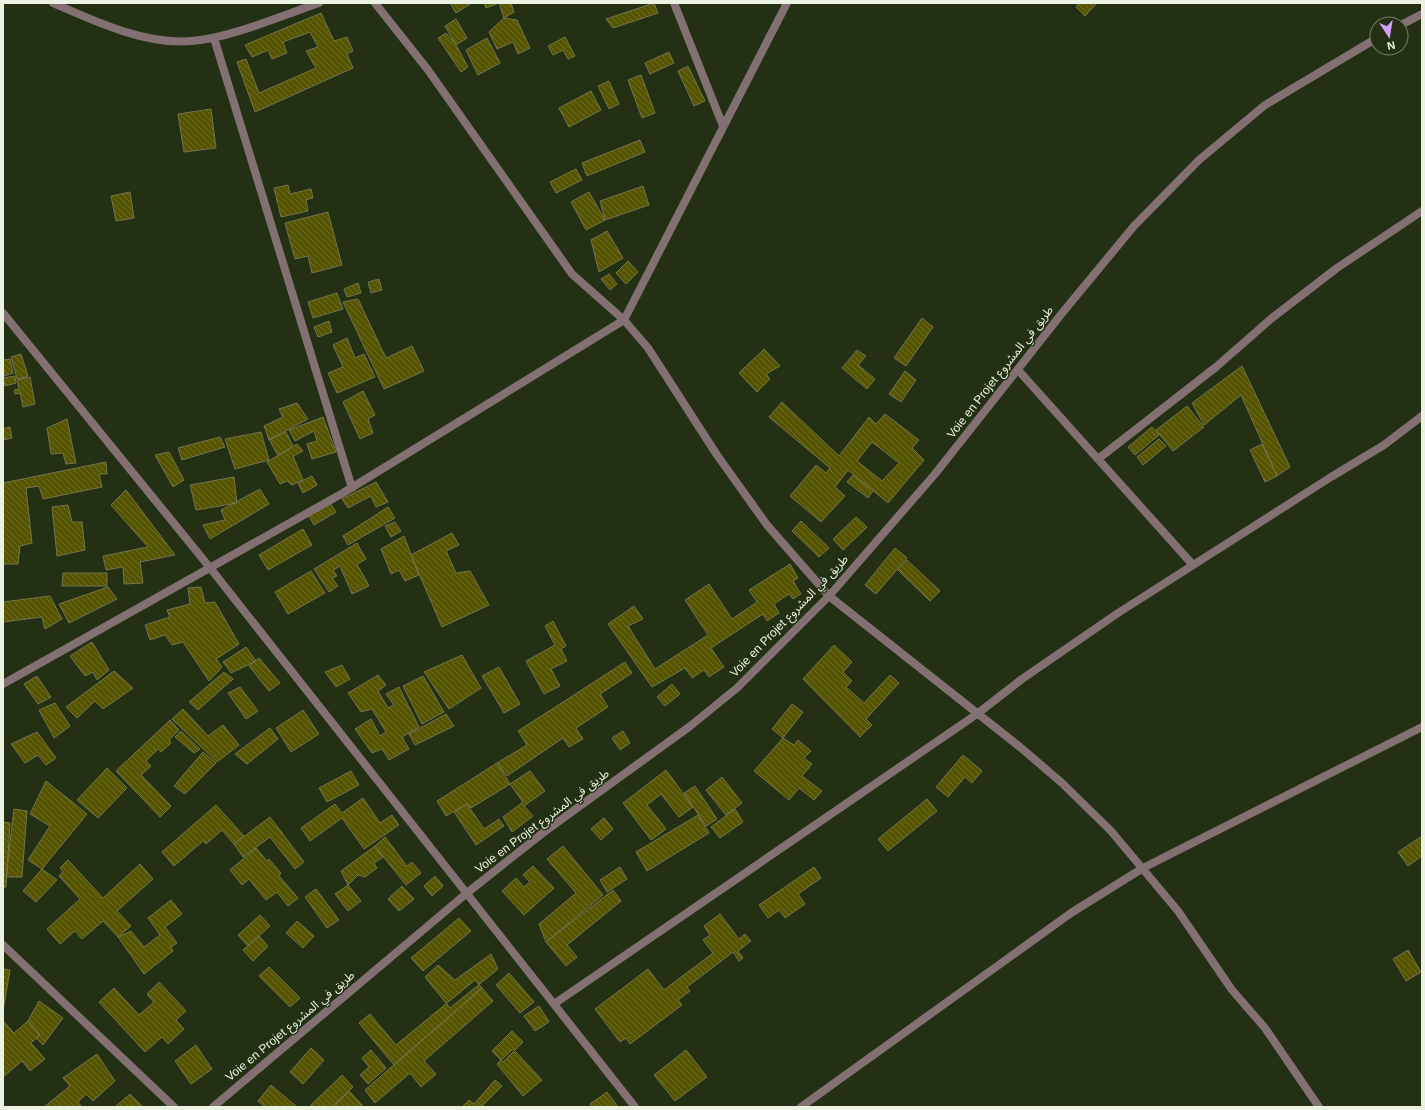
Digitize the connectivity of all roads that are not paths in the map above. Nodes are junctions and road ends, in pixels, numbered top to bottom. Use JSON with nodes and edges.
{"nodes":[{"id":1,"x":54,"y":3,"type":"edge"},
{"id":2,"x":319,"y":3,"type":"edge"},
{"id":3,"x":375,"y":3,"type":"edge"},
{"id":4,"x":674,"y":3,"type":"edge"},
{"id":5,"x":787,"y":3,"type":"edge"},
{"id":6,"x":1422,"y":14,"type":"edge"},
{"id":7,"x":1409,"y":21,"type":"edge"},
{"id":8,"x":214,"y":38,"type":"junction"},
{"id":9,"x":1369,"y":43,"type":"edge"},
{"id":10,"x":723,"y":126,"type":"junction"},
{"id":11,"x":1422,"y":211,"type":"edge"},
{"id":12,"x":3,"y":314,"type":"edge"},
{"id":13,"x":624,"y":320,"type":"junction"},
{"id":14,"x":1018,"y":370,"type":"junction"},
{"id":15,"x":1422,"y":416,"type":"edge"},
{"id":16,"x":1098,"y":459,"type":"junction"},
{"id":17,"x":352,"y":488,"type":"junction"},
{"id":18,"x":1192,"y":565,"type":"junction"},
{"id":19,"x":211,"y":569,"type":"junction"},
{"id":20,"x":828,"y":596,"type":"junction"},
{"id":21,"x":3,"y":684,"type":"edge"},
{"id":22,"x":977,"y":714,"type":"junction"},
{"id":23,"x":1422,"y":727,"type":"edge"},
{"id":24,"x":1143,"y":868,"type":"junction"},
{"id":25,"x":468,"y":893,"type":"junction"},
{"id":26,"x":3,"y":945,"type":"edge"},
{"id":27,"x":554,"y":1004,"type":"junction"},
{"id":28,"x":174,"y":1107,"type":"edge"},
{"id":29,"x":213,"y":1107,"type":"edge"},
{"id":30,"x":635,"y":1107,"type":"edge"},
{"id":31,"x":801,"y":1107,"type":"edge"},
{"id":32,"x":1319,"y":1107,"type":"edge"}],
"edges":[{"from":1,"to":8,"type":"street"},
{"from":2,"to":8,"type":"street"},
{"from":3,"to":13,"type":"street"},
{"from":4,"to":10,"type":"street"},
{"from":5,"to":10,"type":"street"},
{"from":6,"to":7,"type":"street"},
{"from":8,"to":17,"type":"street"},
{"from":9,"to":14,"type":"street","name":"Voie en Projet طريق في المشروع"},
{"from":10,"to":13,"type":"street"},
{"from":11,"to":16,"type":"street"},
{"from":12,"to":19,"type":"street"},
{"from":13,"to":17,"type":"street"},
{"from":13,"to":20,"type":"street"},
{"from":14,"to":16,"type":"street"},
{"from":14,"to":20,"type":"street","name":"Voie en Projet طريق في المشروع"},
{"from":15,"to":18,"type":"street"},
{"from":16,"to":18,"type":"street"},
{"from":17,"to":19,"type":"street"},
{"from":18,"to":22,"type":"street"},
{"from":19,"to":21,"type":"street"},
{"from":19,"to":25,"type":"street"},
{"from":20,"to":22,"type":"street"},
{"from":20,"to":25,"type":"street","name":"Voie en Projet طريق في المشروع"},
{"from":22,"to":24,"type":"street"},
{"from":22,"to":27,"type":"street"},
{"from":23,"to":24,"type":"street"},
{"from":24,"to":31,"type":"street"},
{"from":24,"to":32,"type":"street"},
{"from":25,"to":27,"type":"street"},
{"from":25,"to":29,"type":"street","name":"Voie en Projet طريق في المشروع"},
{"from":26,"to":28,"type":"street"},
{"from":27,"to":30,"type":"street"}]}
